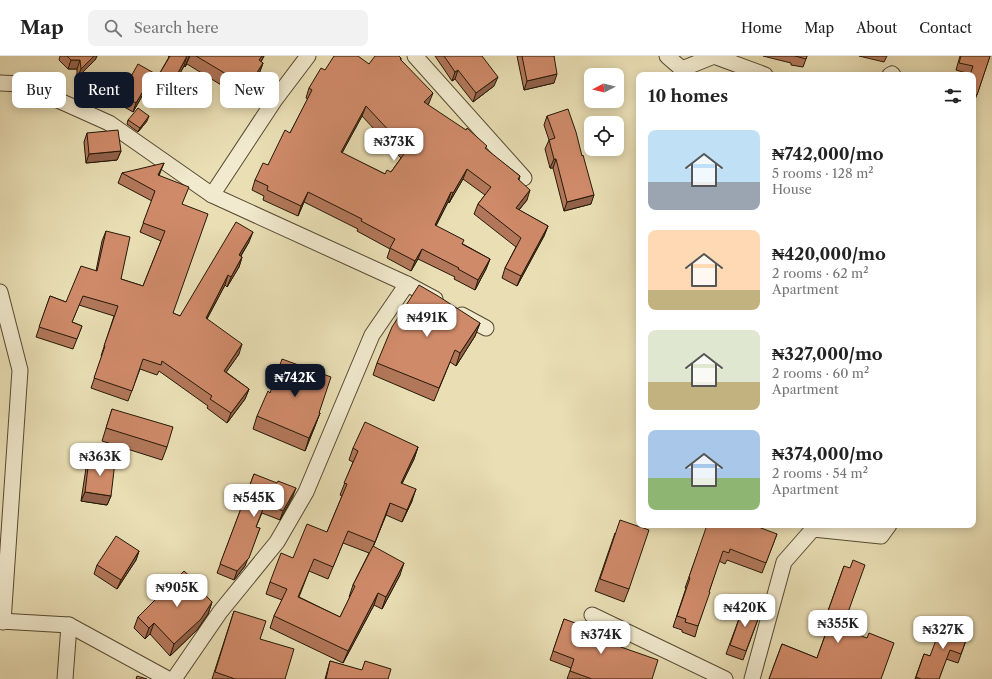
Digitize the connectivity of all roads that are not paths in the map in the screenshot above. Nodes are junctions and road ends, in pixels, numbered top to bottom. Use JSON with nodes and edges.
{"nodes":[{"id":1,"x":308,"y":56,"type":"edge"},
{"id":2,"x":415,"y":56,"type":"edge"},
{"id":3,"x":667,"y":56,"type":"edge"},
{"id":4,"x":757,"y":72,"type":"edge"},
{"id":5,"x":0,"y":83,"type":"edge"},
{"id":6,"x":524,"y":178,"type":"dead end"},
{"id":7,"x":212,"y":195,"type":"junction"},
{"id":8,"x":407,"y":284,"type":"junction"},
{"id":9,"x":0,"y":292,"type":"edge"},
{"id":10,"x":486,"y":328,"type":"dead end"},
{"id":11,"x":887,"y":528,"type":"edge"},
{"id":12,"x":592,"y":615,"type":"dead end"},
{"id":13,"x":2,"y":622,"type":"edge"},
{"id":14,"x":70,"y":625,"type":"junction"},
{"id":15,"x":64,"y":679,"type":"edge"},
{"id":16,"x":168,"y":679,"type":"edge"},
{"id":17,"x":174,"y":679,"type":"edge"},
{"id":18,"x":724,"y":679,"type":"edge"},
{"id":19,"x":752,"y":679,"type":"edge"}],
"edges":[{"from":1,"to":7,"type":"street"},
{"from":2,"to":6,"type":"street"},
{"from":3,"to":4,"type":"street"},
{"from":5,"to":7,"type":"street"},
{"from":7,"to":8,"type":"street"},
{"from":8,"to":10,"type":"street"},
{"from":8,"to":17,"type":"street"},
{"from":9,"to":13,"type":"street"},
{"from":11,"to":19,"type":"street"},
{"from":12,"to":18,"type":"street"},
{"from":13,"to":14,"type":"street"},
{"from":14,"to":15,"type":"street"},
{"from":14,"to":16,"type":"street"}]}
